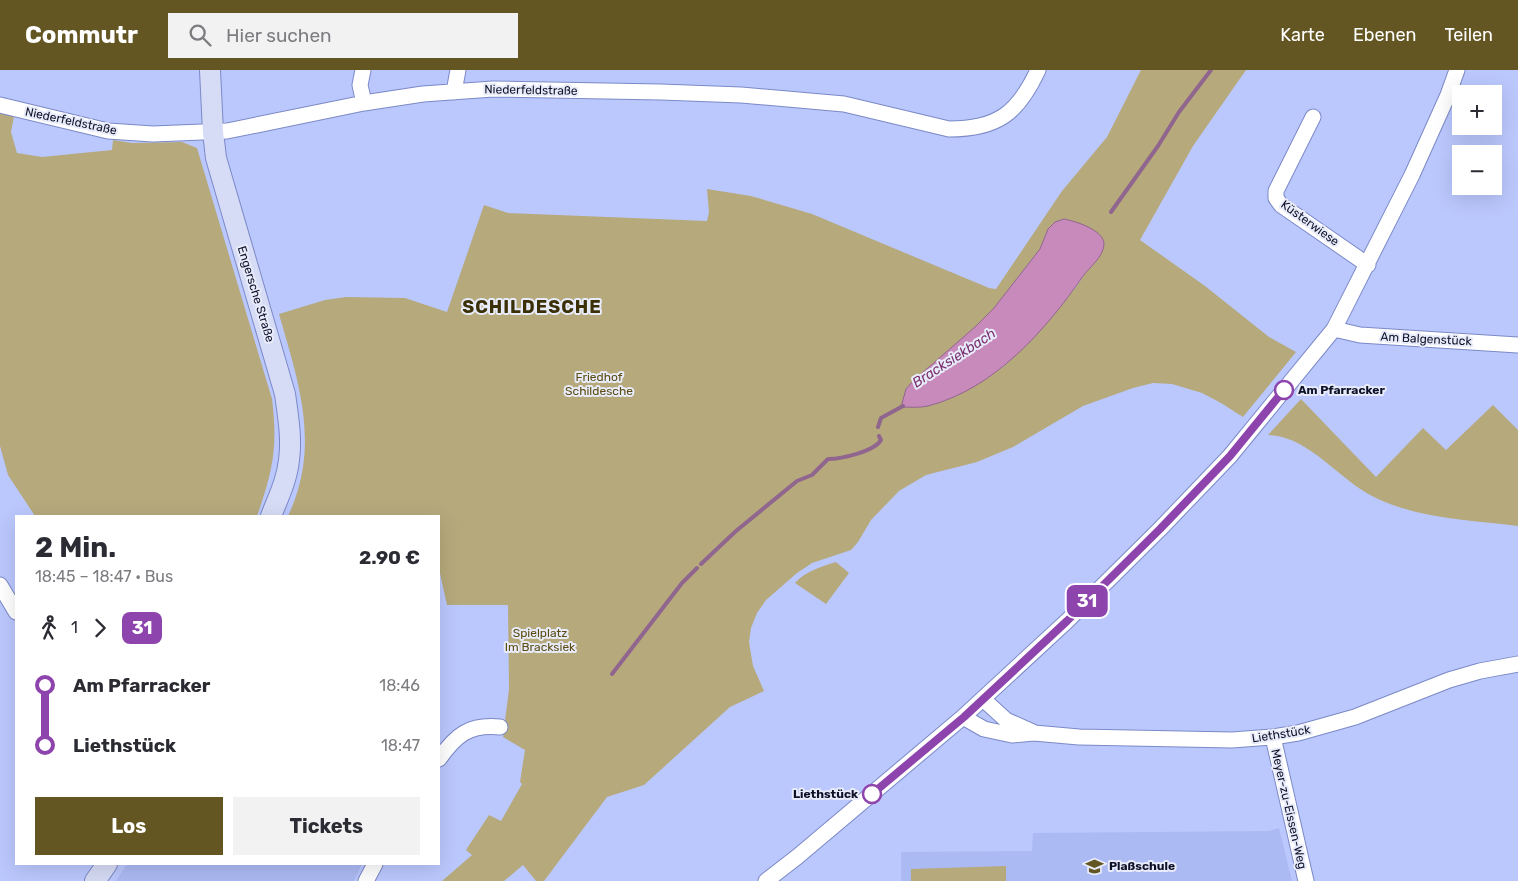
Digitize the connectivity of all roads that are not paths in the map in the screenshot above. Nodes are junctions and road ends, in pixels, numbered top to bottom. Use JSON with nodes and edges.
{"nodes":[{"id":1,"x":210,"y":70,"type":"edge"},
{"id":2,"x":364,"y":70,"type":"edge"},
{"id":3,"x":458,"y":70,"type":"edge"},
{"id":4,"x":1038,"y":70,"type":"edge"},
{"id":5,"x":1457,"y":70,"type":"edge"},
{"id":6,"x":454,"y":92,"type":"junction"},
{"id":7,"x":364,"y":103,"type":"junction"},
{"id":8,"x":0,"y":105,"type":"edge"},
{"id":9,"x":1313,"y":117,"type":"dead end"},
{"id":10,"x":213,"y":132,"type":"junction"},
{"id":11,"x":1368,"y":265,"type":"junction"},
{"id":12,"x":1334,"y":328,"type":"junction"},
{"id":13,"x":1518,"y":345,"type":"edge"},
{"id":14,"x":271,"y":515,"type":"edge"},
{"id":15,"x":0,"y":585,"type":"edge"},
{"id":16,"x":9,"y":606,"type":"edge"},
{"id":17,"x":1518,"y":664,"type":"edge"},
{"id":18,"x":983,"y":699,"type":"junction"},
{"id":19,"x":964,"y":717,"type":"junction"},
{"id":20,"x":500,"y":726,"type":"dead end"},
{"id":21,"x":1034,"y":733,"type":"junction"},
{"id":22,"x":1273,"y":737,"type":"junction"},
{"id":23,"x":440,"y":758,"type":"edge"},
{"id":24,"x":106,"y":865,"type":"edge"},
{"id":25,"x":374,"y":865,"type":"edge"},
{"id":26,"x":95,"y":881,"type":"edge"},
{"id":27,"x":366,"y":881,"type":"edge"},
{"id":28,"x":766,"y":881,"type":"edge"},
{"id":29,"x":1306,"y":881,"type":"edge"}],
"edges":[{"from":1,"to":10,"type":"main road","name":"Engersche Straße"},
{"from":2,"to":7,"type":"street"},
{"from":3,"to":6,"type":"street"},
{"from":4,"to":6,"type":"street","name":"Niederfeldstraße"},
{"from":5,"to":11,"type":"street"},
{"from":6,"to":7,"type":"street","name":"Niederfeldstraße"},
{"from":7,"to":10,"type":"street","name":"Niederfeldstraße"},
{"from":8,"to":10,"type":"street","name":"Niederfeldstraße"},
{"from":9,"to":11,"type":"street","name":"Küsterwiese"},
{"from":10,"to":14,"type":"main road","name":"Engersche Straße"},
{"from":11,"to":12,"type":"street"},
{"from":12,"to":13,"type":"street","name":"Am Balgenstück"},
{"from":12,"to":18,"type":"street"},
{"from":15,"to":16,"type":"street"},
{"from":17,"to":22,"type":"street","name":"Liethstück"},
{"from":18,"to":19,"type":"street"},
{"from":18,"to":21,"type":"street","name":"Liethstück"},
{"from":19,"to":21,"type":"street","name":"Liethstück"},
{"from":19,"to":28,"type":"street"},
{"from":20,"to":23,"type":"street"},
{"from":21,"to":22,"type":"street","name":"Liethstück"},
{"from":22,"to":29,"type":"street","name":"Meyer-zu-Eissen-Weg"},
{"from":24,"to":26,"type":"main road"},
{"from":25,"to":27,"type":"street"}]}
